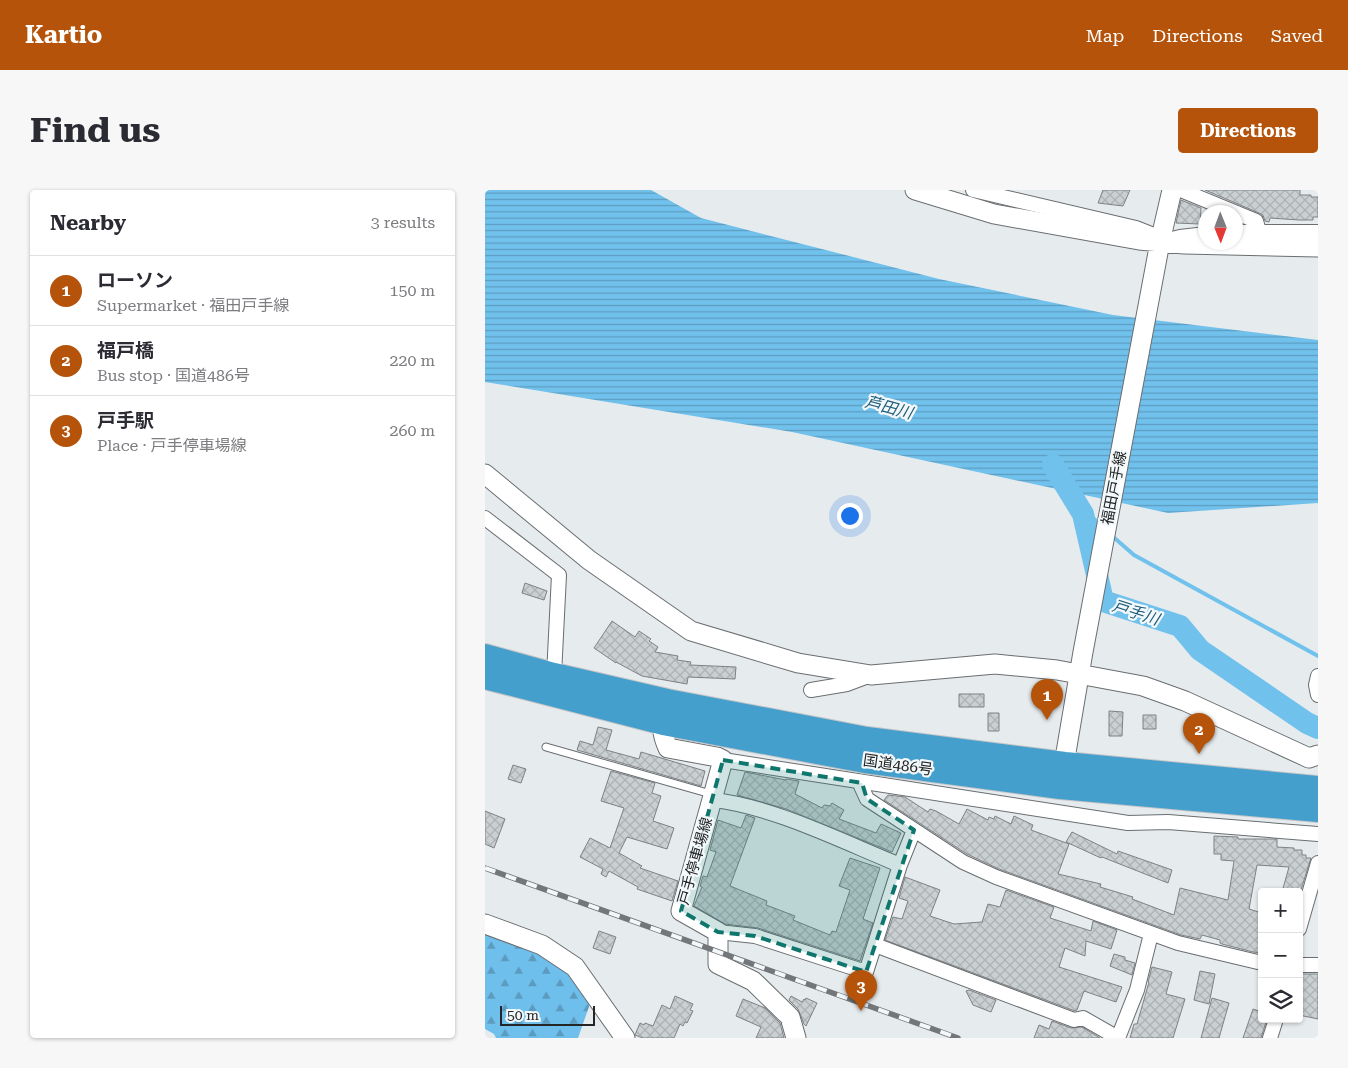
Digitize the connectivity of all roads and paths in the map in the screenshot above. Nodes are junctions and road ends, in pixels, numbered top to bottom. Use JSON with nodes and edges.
{"nodes":[{"id":1,"x":915,"y":190,"type":"edge"},
{"id":2,"x":973,"y":190,"type":"edge"},
{"id":3,"x":1172,"y":190,"type":"edge"},
{"id":4,"x":1181,"y":190,"type":"edge"},
{"id":5,"x":1259,"y":231,"type":"junction"},
{"id":6,"x":1243,"y":232,"type":"edge"},
{"id":7,"x":1318,"y":232,"type":"edge"},
{"id":8,"x":1198,"y":235,"type":"edge"},
{"id":9,"x":1159,"y":245,"type":"junction"},
{"id":10,"x":1318,"y":247,"type":"edge"},
{"id":11,"x":485,"y":474,"type":"edge"},
{"id":12,"x":485,"y":518,"type":"edge"},
{"id":13,"x":485,"y":656,"type":"edge"},
{"id":14,"x":554,"y":674,"type":"junction"},
{"id":15,"x":1080,"y":674,"type":"junction"},
{"id":16,"x":871,"y":675,"type":"junction"},
{"id":17,"x":1318,"y":676,"type":"edge"},
{"id":18,"x":485,"y":677,"type":"edge"},
{"id":19,"x":811,"y":690,"type":"dead end"},
{"id":20,"x":1318,"y":695,"type":"edge"},
{"id":21,"x":665,"y":712,"type":"junction"},
{"id":22,"x":546,"y":747,"type":"dead end"},
{"id":23,"x":1318,"y":755,"type":"edge"},
{"id":24,"x":723,"y":760,"type":"junction"},
{"id":25,"x":1065,"y":764,"type":"junction"},
{"id":26,"x":862,"y":783,"type":"junction"},
{"id":27,"x":1060,"y":787,"type":"junction"},
{"id":28,"x":1318,"y":788,"type":"edge"},
{"id":29,"x":713,"y":797,"type":"junction"},
{"id":30,"x":1318,"y":810,"type":"edge"},
{"id":31,"x":914,"y":830,"type":"junction"},
{"id":32,"x":1318,"y":834,"type":"edge"},
{"id":33,"x":1318,"y":863,"type":"edge"},
{"id":34,"x":900,"y":865,"type":"junction"},
{"id":35,"x":1303,"y":915,"type":"edge"},
{"id":36,"x":485,"y":924,"type":"edge"},
{"id":37,"x":718,"y":932,"type":"junction"},
{"id":38,"x":1151,"y":934,"type":"junction"},
{"id":39,"x":875,"y":945,"type":"junction"},
{"id":40,"x":1258,"y":962,"type":"edge"},
{"id":41,"x":1303,"y":965,"type":"edge"},
{"id":42,"x":1318,"y":965,"type":"edge"},
{"id":43,"x":1275,"y":1023,"type":"edge"},
{"id":44,"x":625,"y":1038,"type":"edge"},
{"id":45,"x":797,"y":1038,"type":"edge"},
{"id":46,"x":1118,"y":1038,"type":"edge"},
{"id":47,"x":1270,"y":1038,"type":"edge"}],
"edges":[{"from":1,"to":9,"type":"street"},
{"from":2,"to":9,"type":"street"},
{"from":3,"to":9,"type":"street","name":"福田戸手線"},
{"from":4,"to":5,"type":"street"},
{"from":5,"to":6,"type":"street"},
{"from":5,"to":7,"type":"street"},
{"from":8,"to":9,"type":"street"},
{"from":9,"to":10,"type":"street"},
{"from":9,"to":15,"type":"street","name":"福田戸手線"},
{"from":11,"to":16,"type":"street"},
{"from":12,"to":14,"type":"street"},
{"from":13,"to":14,"type":"highway","name":"国道486号"},
{"from":14,"to":21,"type":"highway","name":"国道486号"},
{"from":15,"to":16,"type":"street"},
{"from":15,"to":23,"type":"street"},
{"from":15,"to":25,"type":"street","name":"福田戸手線"},
{"from":16,"to":19,"type":"street"},
{"from":17,"to":20,"type":"street"},
{"from":18,"to":21,"type":"highway","name":"国道486号"},
{"from":21,"to":24,"type":"street"},
{"from":21,"to":25,"type":"highway","name":"国道486号"},
{"from":21,"to":27,"type":"highway","name":"国道486号"},
{"from":22,"to":29,"type":"lane"},
{"from":24,"to":26,"type":"street"},
{"from":24,"to":29,"type":"street","name":"戸手停車場線"},
{"from":25,"to":27,"type":"street","name":"福田戸手線"},
{"from":25,"to":28,"type":"highway","name":"国道486号"},
{"from":26,"to":31,"type":"street"},
{"from":26,"to":32,"type":"street"},
{"from":27,"to":30,"type":"highway","name":"国道486号"},
{"from":29,"to":34,"type":"street"},
{"from":29,"to":37,"type":"street","name":"戸手停車場線"},
{"from":31,"to":34,"type":"street"},
{"from":31,"to":38,"type":"street"},
{"from":33,"to":35,"type":"street"},
{"from":34,"to":39,"type":"street"},
{"from":36,"to":44,"type":"street"},
{"from":37,"to":39,"type":"street"},
{"from":37,"to":45,"type":"street"},
{"from":38,"to":40,"type":"street"},
{"from":38,"to":46,"type":"street"},
{"from":39,"to":46,"type":"street"},
{"from":41,"to":42,"type":"street"},
{"from":43,"to":47,"type":"street"}]}
